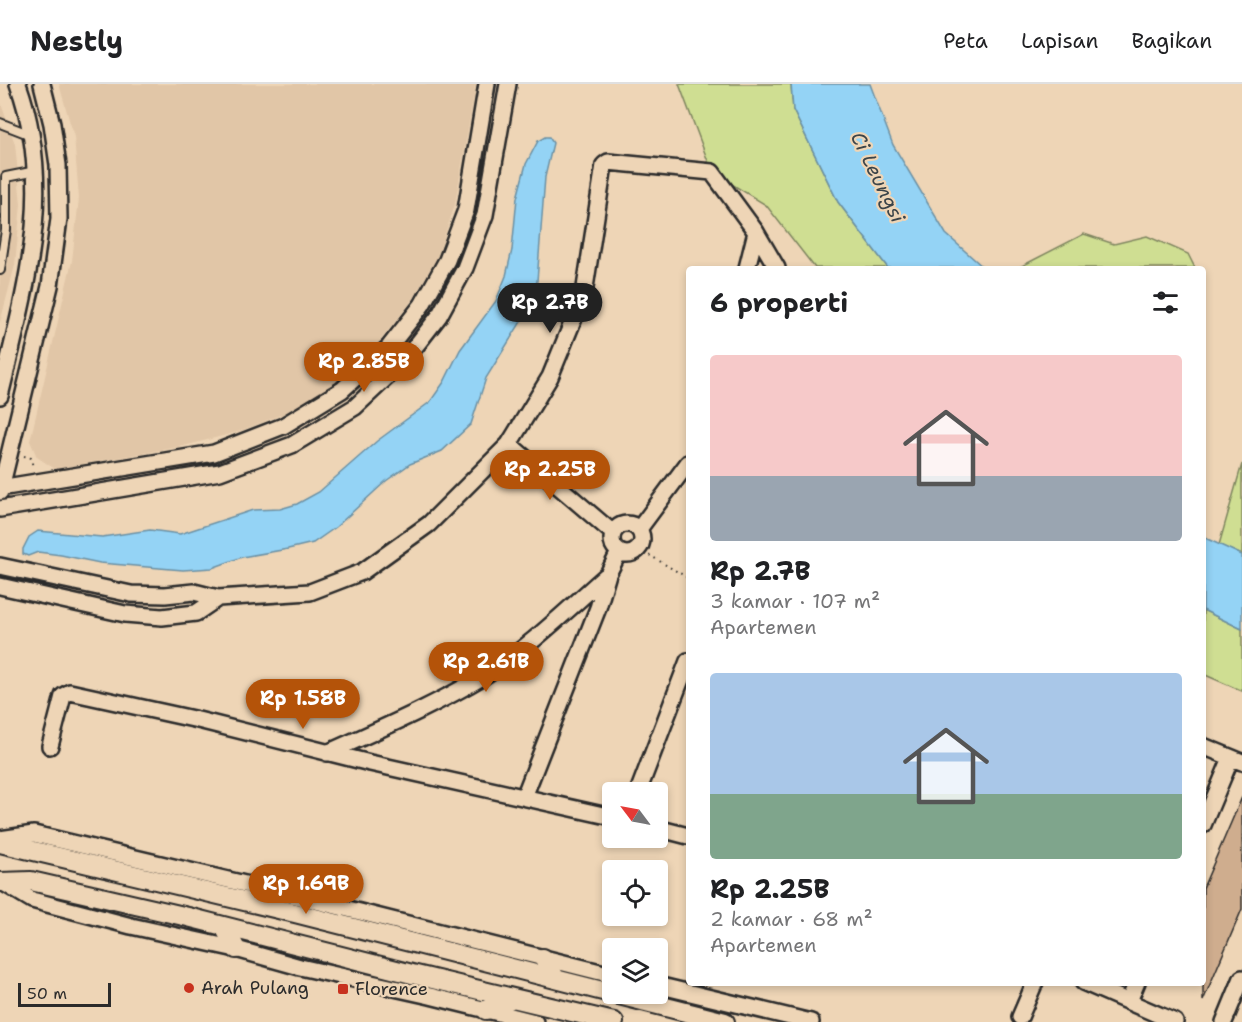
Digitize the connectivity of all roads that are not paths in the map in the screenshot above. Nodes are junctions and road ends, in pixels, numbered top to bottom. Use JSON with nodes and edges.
{"nodes":[{"id":1,"x":18,"y":84,"type":"edge"},
{"id":2,"x":42,"y":84,"type":"edge"},
{"id":3,"x":487,"y":84,"type":"edge"},
{"id":4,"x":508,"y":84,"type":"edge"},
{"id":5,"x":0,"y":123,"type":"edge"},
{"id":6,"x":31,"y":135,"type":"junction"},
{"id":7,"x":36,"y":171,"type":"junction"},
{"id":8,"x":3,"y":176,"type":"edge"},
{"id":9,"x":756,"y":232,"type":"junction"},
{"id":10,"x":748,"y":266,"type":"edge"},
{"id":11,"x":776,"y":266,"type":"edge"},
{"id":12,"x":0,"y":270,"type":"edge"},
{"id":13,"x":0,"y":396,"type":"edge"},
{"id":14,"x":509,"y":444,"type":"junction"},
{"id":15,"x":686,"y":466,"type":"edge"},
{"id":16,"x":0,"y":490,"type":"edge"},
{"id":17,"x":0,"y":509,"type":"edge"},
{"id":18,"x":639,"y":529,"type":"junction"},
{"id":19,"x":612,"y":533,"type":"junction"},
{"id":20,"x":619,"y":552,"type":"junction"},
{"id":21,"x":0,"y":566,"type":"edge"},
{"id":22,"x":608,"y":574,"type":"junction"},
{"id":23,"x":0,"y":586,"type":"edge"},
{"id":24,"x":219,"y":598,"type":"junction"},
{"id":25,"x":686,"y":665,"type":"edge"},
{"id":26,"x":50,"y":746,"type":"dead end"},
{"id":27,"x":1206,"y":747,"type":"edge"},
{"id":28,"x":327,"y":753,"type":"junction"},
{"id":29,"x":1237,"y":760,"type":"edge"},
{"id":30,"x":642,"y":782,"type":"edge"},
{"id":31,"x":525,"y":797,"type":"junction"},
{"id":32,"x":602,"y":815,"type":"edge"},
{"id":33,"x":1206,"y":819,"type":"edge"},
{"id":34,"x":668,"y":831,"type":"edge"},
{"id":35,"x":686,"y":835,"type":"edge"},
{"id":36,"x":0,"y":841,"type":"edge"},
{"id":37,"x":1,"y":882,"type":"edge"},
{"id":38,"x":224,"y":927,"type":"junction"},
{"id":39,"x":236,"y":949,"type":"junction"},
{"id":40,"x":543,"y":958,"type":"junction"},
{"id":41,"x":602,"y":973,"type":"edge"},
{"id":42,"x":1242,"y":978,"type":"edge"},
{"id":43,"x":556,"y":979,"type":"junction"},
{"id":44,"x":1033,"y":986,"type":"edge"},
{"id":45,"x":1093,"y":986,"type":"edge"},
{"id":46,"x":1135,"y":986,"type":"edge"},
{"id":47,"x":668,"y":988,"type":"edge"},
{"id":48,"x":513,"y":998,"type":"junction"},
{"id":49,"x":1129,"y":1001,"type":"junction"},
{"id":50,"x":486,"y":1010,"type":"junction"},
{"id":51,"x":1020,"y":1017,"type":"dead end"},
{"id":52,"x":535,"y":1022,"type":"edge"},
{"id":53,"x":614,"y":1022,"type":"edge"},
{"id":54,"x":725,"y":1022,"type":"edge"},
{"id":55,"x":811,"y":1022,"type":"edge"},
{"id":56,"x":1175,"y":1022,"type":"edge"},
{"id":57,"x":1224,"y":1022,"type":"edge"}],
"edges":[{"from":1,"to":6,"type":"street"},
{"from":2,"to":16,"type":"street"},
{"from":3,"to":16,"type":"street"},
{"from":4,"to":17,"type":"street"},
{"from":5,"to":6,"type":"lane"},
{"from":6,"to":7,"type":"street"},
{"from":7,"to":8,"type":"lane"},
{"from":7,"to":13,"type":"street"},
{"from":8,"to":12,"type":"lane"},
{"from":9,"to":10,"type":"street"},
{"from":9,"to":11,"type":"street"},
{"from":9,"to":14,"type":"street"},
{"from":14,"to":19,"type":"street"},
{"from":14,"to":24,"type":"street"},
{"from":15,"to":18,"type":"street"},
{"from":18,"to":19,"type":"street"},
{"from":18,"to":20,"type":"street"},
{"from":19,"to":20,"type":"street"},
{"from":20,"to":22,"type":"street"},
{"from":21,"to":24,"type":"street"},
{"from":22,"to":28,"type":"street"},
{"from":22,"to":31,"type":"street"},
{"from":23,"to":24,"type":"street"},
{"from":25,"to":30,"type":"street"},
{"from":26,"to":28,"type":"street"},
{"from":27,"to":29,"type":"street"},
{"from":28,"to":31,"type":"street"},
{"from":29,"to":33,"type":"street"},
{"from":31,"to":32,"type":"street"},
{"from":34,"to":35,"type":"street"},
{"from":36,"to":40,"type":"street"},
{"from":36,"to":43,"type":"street"},
{"from":37,"to":38,"type":"street"},
{"from":37,"to":39,"type":"street"},
{"from":38,"to":39,"type":"street"},
{"from":38,"to":48,"type":"street"},
{"from":39,"to":50,"type":"street"},
{"from":40,"to":41,"type":"street"},
{"from":40,"to":43,"type":"street"},
{"from":42,"to":57,"type":"street"},
{"from":43,"to":54,"type":"street"},
{"from":44,"to":51,"type":"street"},
{"from":45,"to":49,"type":"street"},
{"from":46,"to":49,"type":"street"},
{"from":47,"to":55,"type":"street"},
{"from":48,"to":50,"type":"street"},
{"from":48,"to":53,"type":"street"},
{"from":49,"to":56,"type":"street"},
{"from":50,"to":52,"type":"street"}]}
